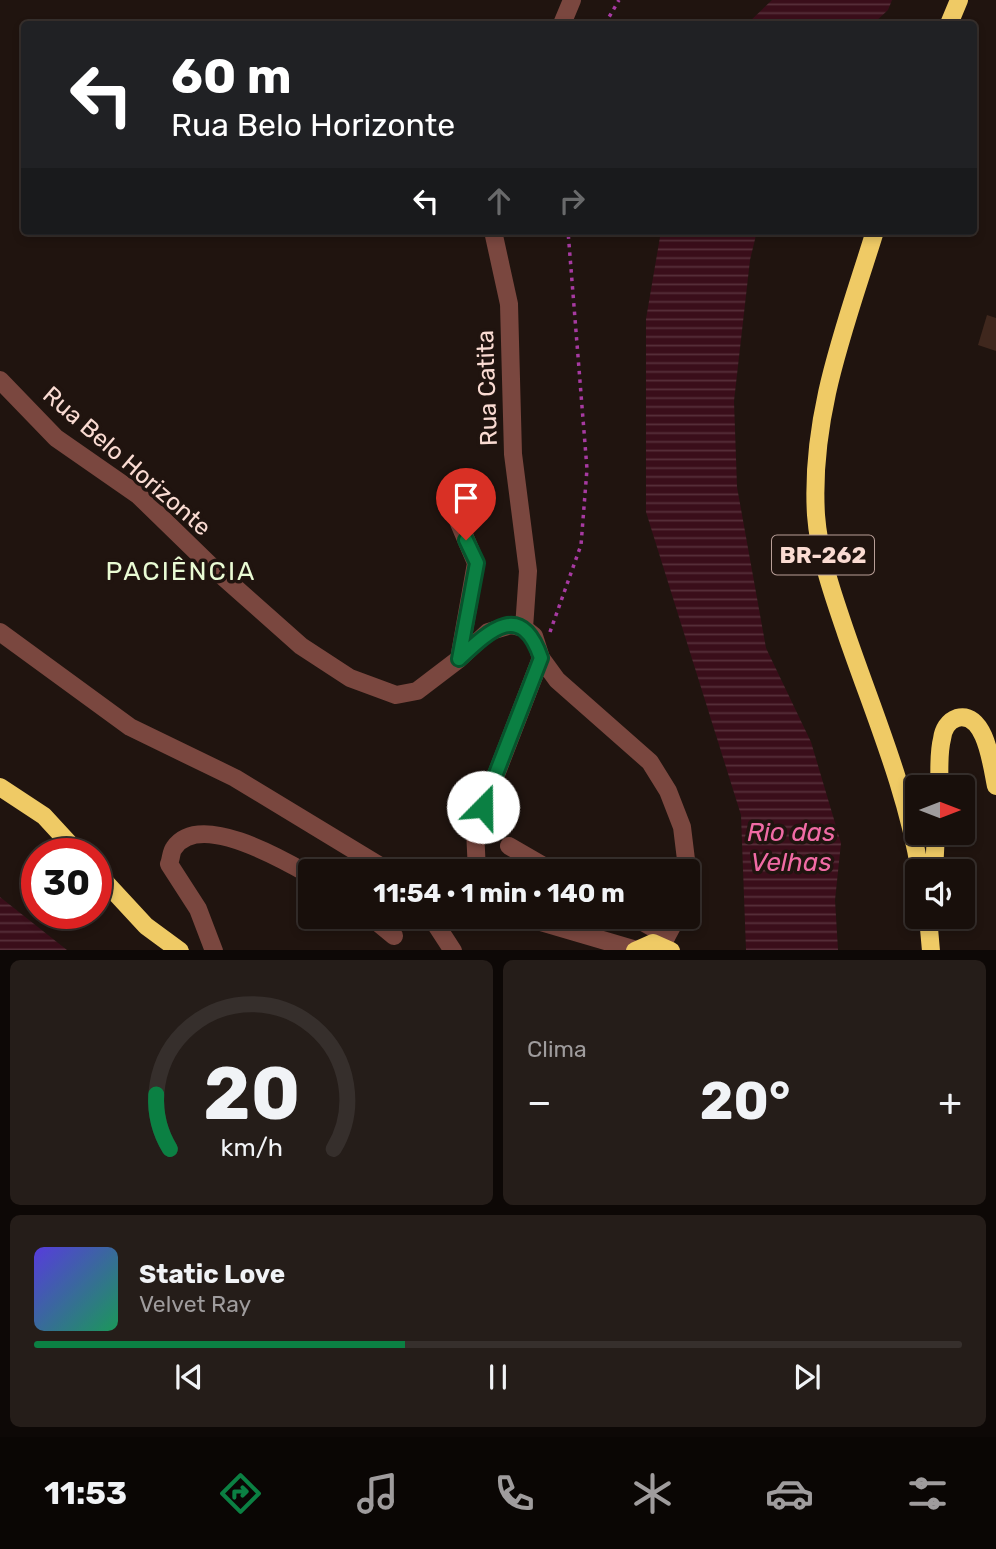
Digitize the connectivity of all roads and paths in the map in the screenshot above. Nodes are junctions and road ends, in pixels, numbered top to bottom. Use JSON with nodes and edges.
{"nodes":[{"id":1,"x":572,"y":0,"type":"edge"},
{"id":2,"x":619,"y":0,"type":"edge"},
{"id":3,"x":959,"y":0,"type":"edge"},
{"id":4,"x":563,"y":21,"type":"edge"},
{"id":5,"x":607,"y":21,"type":"edge"},
{"id":6,"x":950,"y":21,"type":"edge"},
{"id":7,"x":494,"y":235,"type":"edge"},
{"id":8,"x":568,"y":235,"type":"edge"},
{"id":9,"x":874,"y":235,"type":"edge"},
{"id":10,"x":0,"y":380,"type":"edge"},
{"id":11,"x":456,"y":516,"type":"dead end"},
{"id":12,"x":524,"y":628,"type":"junction"},
{"id":13,"x":0,"y":632,"type":"edge"},
{"id":14,"x":541,"y":658,"type":"junction"},
{"id":15,"x":459,"y":659,"type":"junction"},
{"id":16,"x":940,"y":775,"type":"edge"},
{"id":17,"x":996,"y":786,"type":"edge"},
{"id":18,"x":0,"y":787,"type":"edge"},
{"id":19,"x":64,"y":838,"type":"edge"},
{"id":20,"x":509,"y":846,"type":"dead end"},
{"id":21,"x":369,"y":859,"type":"edge"},
{"id":22,"x":476,"y":859,"type":"edge"},
{"id":23,"x":532,"y":859,"type":"edge"},
{"id":24,"x":686,"y":859,"type":"edge"},
{"id":25,"x":918,"y":859,"type":"edge"},
{"id":26,"x":298,"y":868,"type":"edge"},
{"id":27,"x":112,"y":890,"type":"edge"},
{"id":28,"x":386,"y":929,"type":"edge"},
{"id":29,"x":439,"y":929,"type":"edge"},
{"id":30,"x":565,"y":929,"type":"edge"},
{"id":31,"x":649,"y":929,"type":"edge"},
{"id":32,"x":930,"y":929,"type":"edge"},
{"id":33,"x":394,"y":936,"type":"dead end"},
{"id":34,"x":667,"y":944,"type":"edge"},
{"id":35,"x":180,"y":950,"type":"edge"},
{"id":36,"x":214,"y":950,"type":"edge"},
{"id":37,"x":453,"y":950,"type":"edge"},
{"id":38,"x":636,"y":950,"type":"edge"},
{"id":39,"x":931,"y":950,"type":"edge"}],
"edges":[{"from":1,"to":4,"type":"street"},
{"from":2,"to":5,"type":"path"},
{"from":3,"to":6,"type":"main road"},
{"from":7,"to":12,"type":"street","name":"Rua Catita"},
{"from":8,"to":14,"type":"path"},
{"from":9,"to":25,"type":"main road","number":"BR-262"},
{"from":10,"to":15,"type":"street","name":"Rua Belo Horizonte"},
{"from":11,"to":15,"type":"street"},
{"from":12,"to":14,"type":"street"},
{"from":12,"to":15,"type":"street","name":"Rua Belo Horizonte"},
{"from":13,"to":21,"type":"street"},
{"from":14,"to":22,"type":"street"},
{"from":14,"to":24,"type":"street"},
{"from":16,"to":17,"type":"main road"},
{"from":18,"to":19,"type":"main road"},
{"from":20,"to":23,"type":"street"},
{"from":26,"to":36,"type":"street"},
{"from":27,"to":35,"type":"main road"},
{"from":28,"to":33,"type":"street"},
{"from":29,"to":37,"type":"street"},
{"from":30,"to":38,"type":"street"},
{"from":31,"to":34,"type":"street"},
{"from":32,"to":39,"type":"main road"},
{"from":34,"to":38,"type":"main road"}]}
